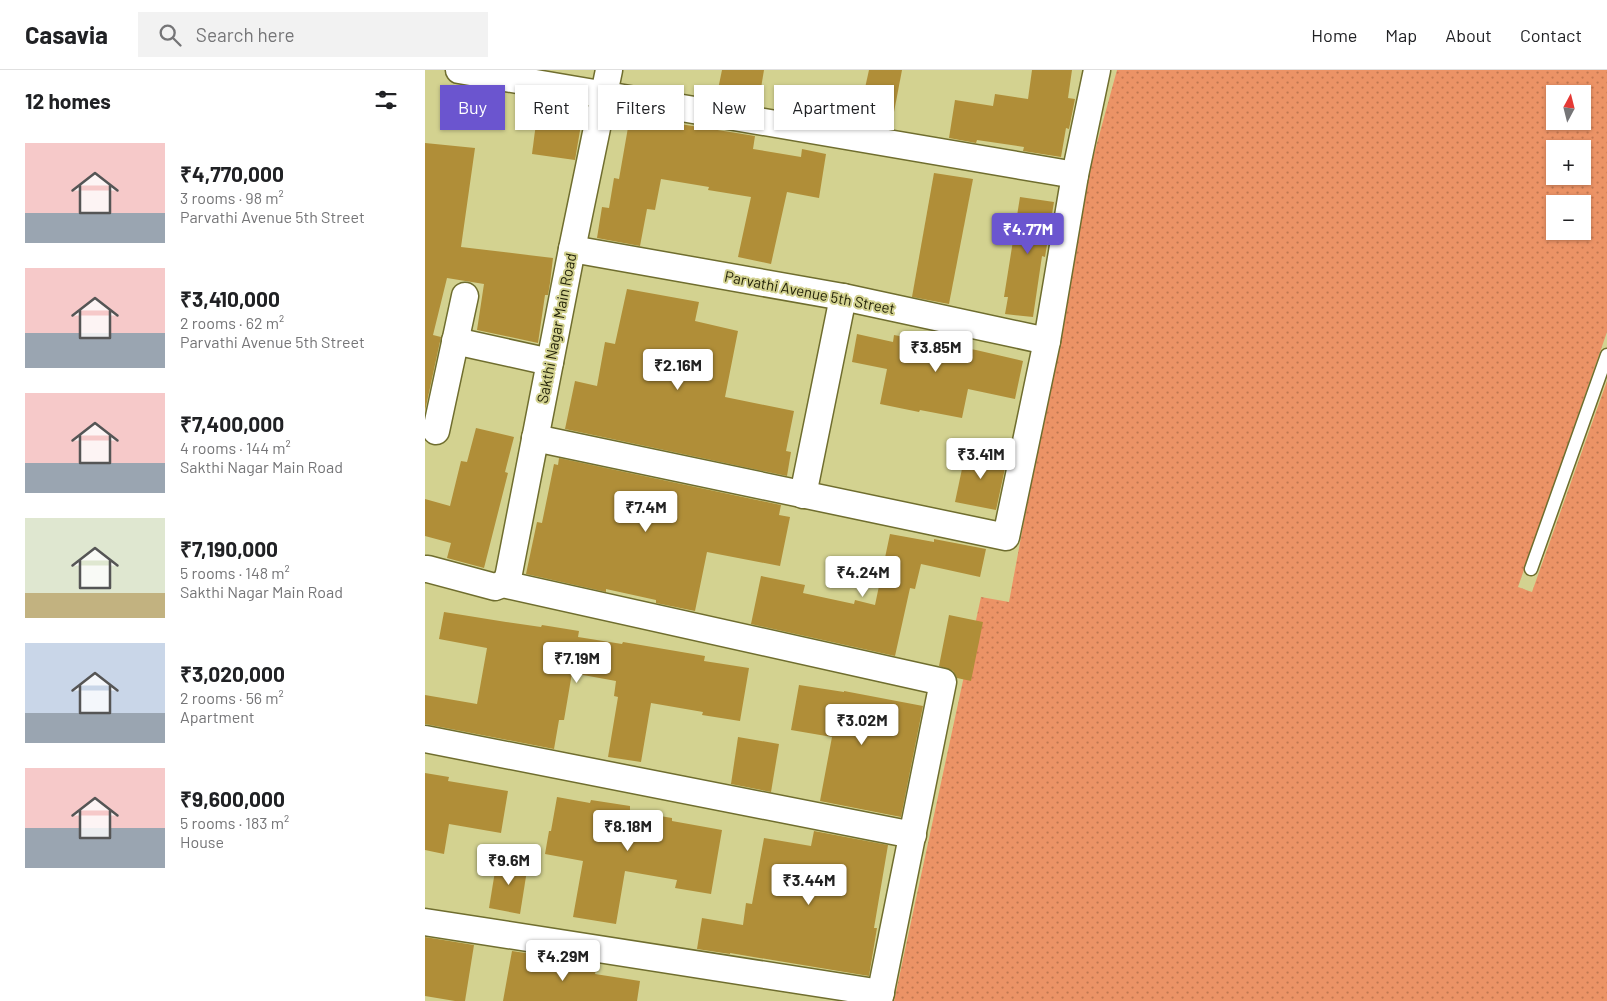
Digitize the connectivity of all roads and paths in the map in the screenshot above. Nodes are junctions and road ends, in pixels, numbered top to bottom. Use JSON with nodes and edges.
{"nodes":[{"id":1,"x":459,"y":70,"type":"edge"},
{"id":2,"x":1097,"y":70,"type":"edge"},
{"id":3,"x":606,"y":82,"type":"edge"},
{"id":4,"x":1075,"y":175,"type":"junction"},
{"id":5,"x":572,"y":249,"type":"junction"},
{"id":6,"x":465,"y":296,"type":"dead end"},
{"id":7,"x":843,"y":297,"type":"junction"},
{"id":8,"x":1047,"y":341,"type":"junction"},
{"id":9,"x":455,"y":342,"type":"junction"},
{"id":10,"x":1607,"y":356,"type":"edge"},
{"id":11,"x":550,"y":362,"type":"junction"},
{"id":12,"x":436,"y":432,"type":"dead end"},
{"id":13,"x":535,"y":438,"type":"junction"},
{"id":14,"x":803,"y":495,"type":"junction"},
{"id":15,"x":425,"y":569,"type":"edge"},
{"id":16,"x":1531,"y":570,"type":"dead end"},
{"id":17,"x":503,"y":584,"type":"junction"},
{"id":18,"x":425,"y":739,"type":"edge"},
{"id":19,"x":913,"y":835,"type":"junction"},
{"id":20,"x":425,"y":922,"type":"edge"},
{"id":21,"x":880,"y":997,"type":"edge"}],
"edges":[{"from":1,"to":3,"type":"street"},
{"from":2,"to":4,"type":"street"},
{"from":3,"to":4,"type":"street"},
{"from":3,"to":5,"type":"street","name":"Sakthi Nagar Main Road"},
{"from":4,"to":8,"type":"street"},
{"from":5,"to":7,"type":"street","name":"Parvathi Avenue 5th Street"},
{"from":5,"to":11,"type":"street","name":"Sakthi Nagar Main Road"},
{"from":6,"to":9,"type":"street"},
{"from":7,"to":8,"type":"street","name":"Parvathi Avenue 5th Street"},
{"from":7,"to":14,"type":"street"},
{"from":8,"to":14,"type":"street"},
{"from":9,"to":11,"type":"street"},
{"from":9,"to":12,"type":"street"},
{"from":10,"to":16,"type":"lane"},
{"from":11,"to":13,"type":"street","name":"Sakthi Nagar Main Road"},
{"from":13,"to":14,"type":"street"},
{"from":13,"to":17,"type":"street","name":"Sakthi Nagar Main Road"},
{"from":15,"to":17,"type":"street"},
{"from":17,"to":19,"type":"street"},
{"from":18,"to":19,"type":"street"},
{"from":19,"to":21,"type":"street"},
{"from":20,"to":21,"type":"street"}]}
